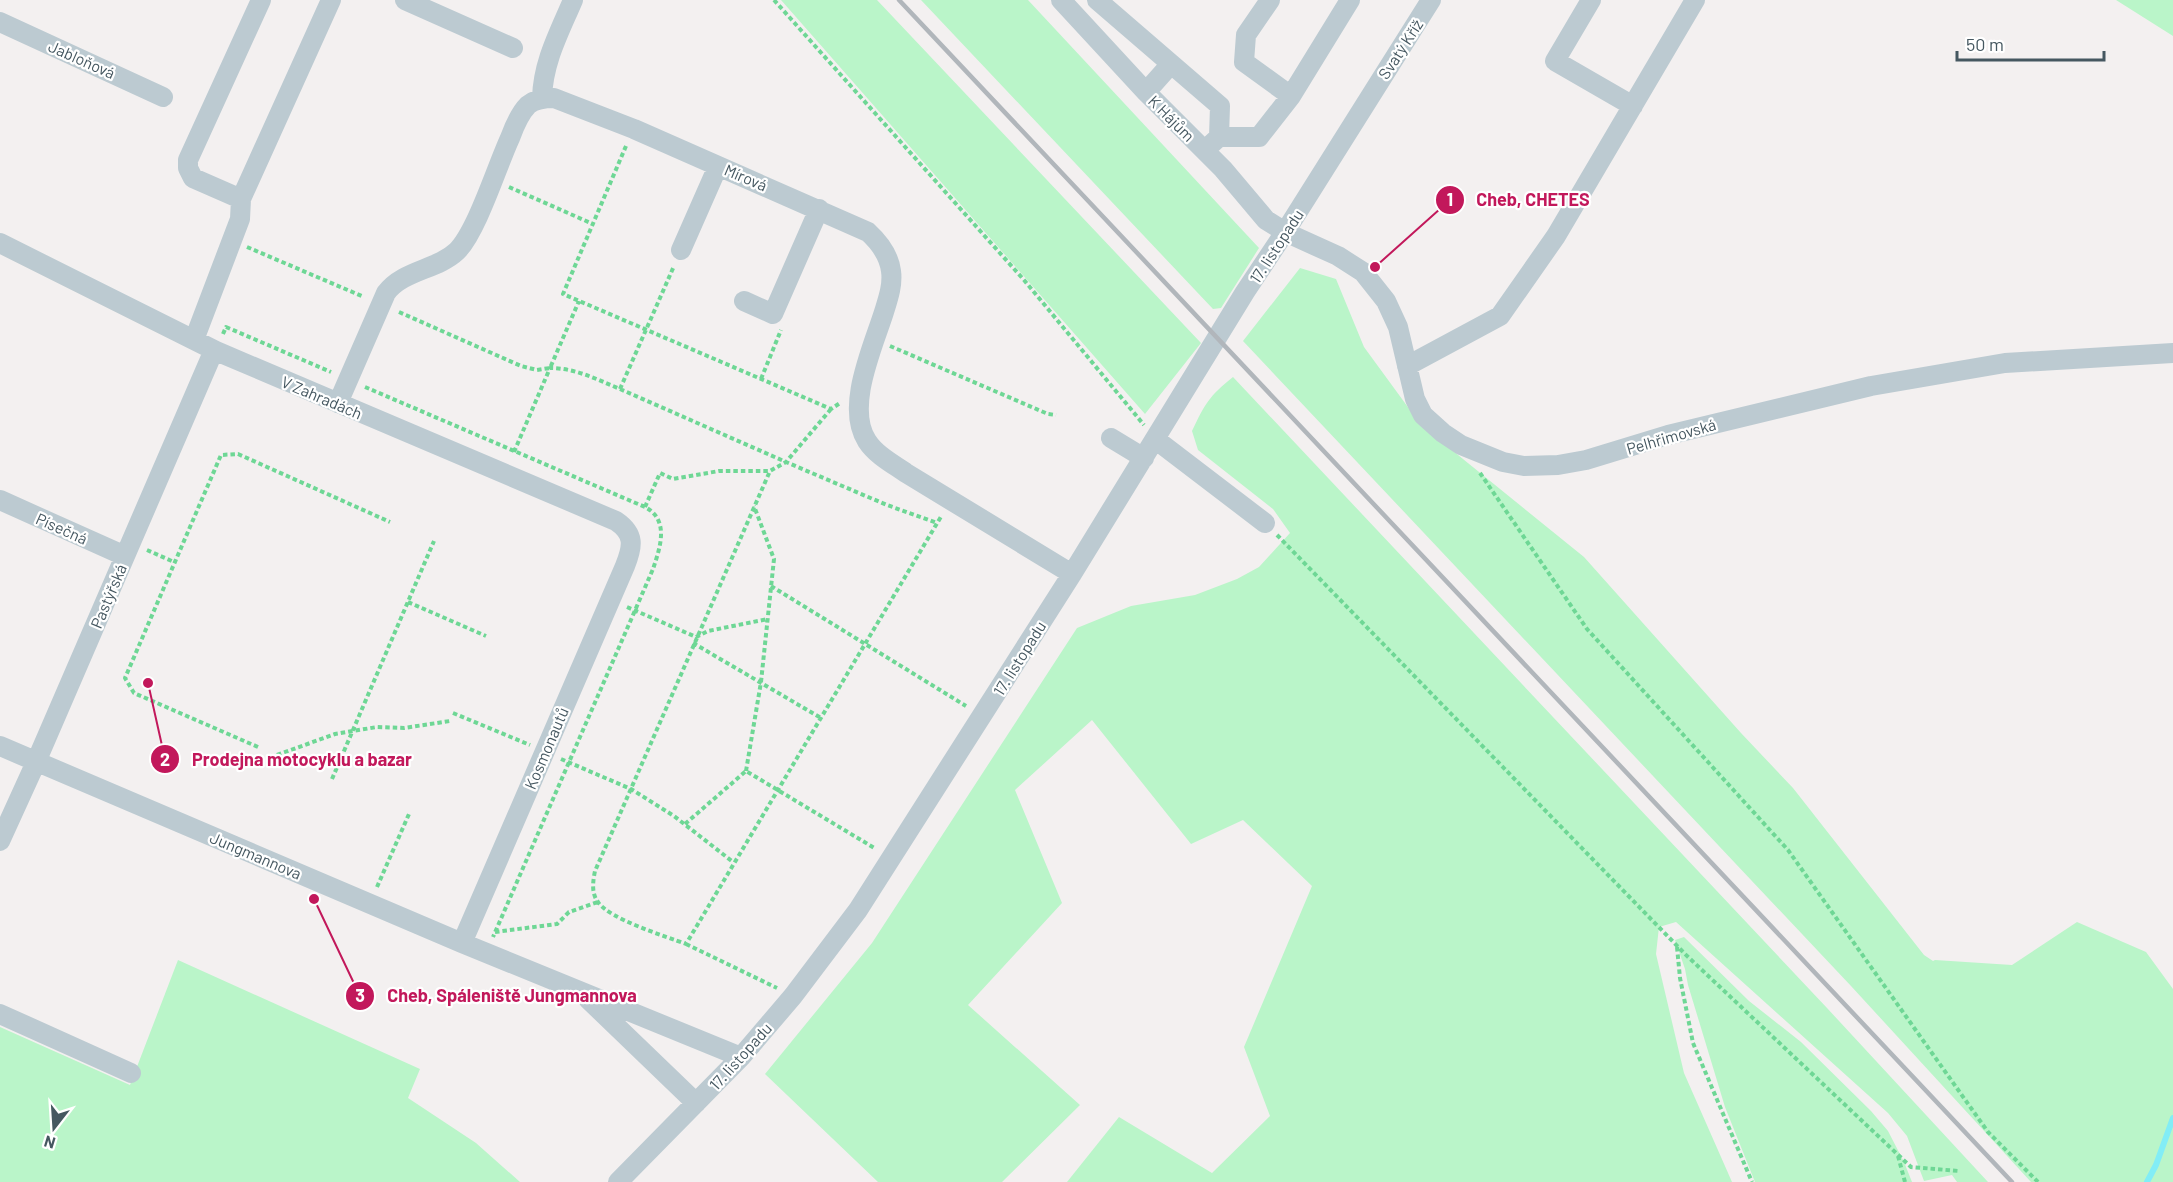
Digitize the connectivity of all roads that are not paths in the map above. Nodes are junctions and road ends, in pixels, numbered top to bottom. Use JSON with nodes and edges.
{"nodes":[{"id":1,"x":261,"y":0,"type":"edge"},
{"id":2,"x":331,"y":0,"type":"edge"},
{"id":3,"x":405,"y":0,"type":"edge"},
{"id":4,"x":573,"y":0,"type":"edge"},
{"id":5,"x":1098,"y":0,"type":"edge"},
{"id":6,"x":1270,"y":0,"type":"edge"},
{"id":7,"x":1350,"y":0,"type":"edge"},
{"id":8,"x":1431,"y":0,"type":"edge"},
{"id":9,"x":1591,"y":0,"type":"edge"},
{"id":10,"x":1695,"y":0,"type":"edge"},
{"id":11,"x":1073,"y":4,"type":"edge"},
{"id":12,"x":0,"y":22,"type":"edge"},
{"id":13,"x":513,"y":48,"type":"dead end"},
{"id":14,"x":1170,"y":65,"type":"junction"},
{"id":15,"x":1146,"y":92,"type":"junction"},
{"id":16,"x":1291,"y":96,"type":"junction"},
{"id":17,"x":163,"y":97,"type":"dead end"},
{"id":18,"x":1369,"y":97,"type":"joint"},
{"id":19,"x":542,"y":98,"type":"junction"},
{"id":20,"x":1633,"y":106,"type":"junction"},
{"id":21,"x":1212,"y":144,"type":"junction"},
{"id":22,"x":718,"y":165,"type":"junction"},
{"id":23,"x":241,"y":199,"type":"junction"},
{"id":24,"x":819,"y":208,"type":"junction"},
{"id":25,"x":1285,"y":232,"type":"junction"},
{"id":26,"x":0,"y":243,"type":"edge"},
{"id":27,"x":681,"y":250,"type":"road end"},
{"id":28,"x":744,"y":301,"type":"dead end"},
{"id":29,"x":194,"y":340,"type":"junction"},
{"id":30,"x":215,"y":350,"type":"junction"},
{"id":31,"x":2173,"y":353,"type":"edge"},
{"id":32,"x":1407,"y":366,"type":"junction"},
{"id":33,"x":338,"y":404,"type":"junction"},
{"id":34,"x":1111,"y":438,"type":"dead end"},
{"id":35,"x":1155,"y":439,"type":"junction"},
{"id":36,"x":1144,"y":458,"type":"junction"},
{"id":37,"x":0,"y":500,"type":"edge"},
{"id":38,"x":1265,"y":523,"type":"road end"},
{"id":39,"x":128,"y":549,"type":"junction"},
{"id":40,"x":630,"y":552,"type":"joint"},
{"id":41,"x":1072,"y":574,"type":"junction"},
{"id":42,"x":0,"y":746,"type":"edge"},
{"id":43,"x":36,"y":762,"type":"junction"},
{"id":44,"x":0,"y":841,"type":"edge"},
{"id":45,"x":462,"y":943,"type":"junction"},
{"id":46,"x":579,"y":990,"type":"junction"},
{"id":47,"x":0,"y":1014,"type":"edge"},
{"id":48,"x":741,"y":1057,"type":"junction"},
{"id":49,"x":131,"y":1073,"type":"dead end"},
{"id":50,"x":696,"y":1103,"type":"junction"},
{"id":51,"x":618,"y":1182,"type":"edge"}],
"edges":[{"from":1,"to":23,"type":"street"},
{"from":2,"to":23,"type":"street"},
{"from":3,"to":13,"type":"street"},
{"from":4,"to":19,"type":"street"},
{"from":5,"to":14,"type":"street"},
{"from":6,"to":16,"type":"street"},
{"from":7,"to":16,"type":"street"},
{"from":8,"to":18,"type":"street","name":"Svatý Kříž"},
{"from":9,"to":20,"type":"street"},
{"from":10,"to":20,"type":"street"},
{"from":11,"to":15,"type":"street","name":"K Hájům"},
{"from":12,"to":17,"type":"street","name":"Jabloňová"},
{"from":14,"to":15,"type":"street"},
{"from":14,"to":21,"type":"street"},
{"from":15,"to":21,"type":"street","name":"K Hájům"},
{"from":16,"to":21,"type":"street"},
{"from":18,"to":25,"type":"street","name":"17. listopadu"},
{"from":19,"to":22,"type":"street","name":"Mírová"},
{"from":19,"to":33,"type":"street"},
{"from":20,"to":32,"type":"street"},
{"from":21,"to":25,"type":"street","name":"K Hájům"},
{"from":22,"to":24,"type":"street","name":"Mírová"},
{"from":22,"to":27,"type":"street"},
{"from":23,"to":29,"type":"street"},
{"from":24,"to":28,"type":"street"},
{"from":24,"to":41,"type":"street","name":"Mírová"},
{"from":25,"to":32,"type":"street","name":"Pelhřimovská"},
{"from":25,"to":35,"type":"street","name":"17. listopadu"},
{"from":26,"to":29,"type":"street","name":"V Zahradách"},
{"from":29,"to":30,"type":"street","name":"V Zahradách"},
{"from":30,"to":33,"type":"street","name":"V Zahradách"},
{"from":30,"to":39,"type":"street","name":"Pastýřská"},
{"from":31,"to":32,"type":"street","name":"Pelhřimovská"},
{"from":33,"to":40,"type":"street","name":"V Zahradách"},
{"from":34,"to":36,"type":"street"},
{"from":35,"to":36,"type":"street","name":"17. listopadu"},
{"from":35,"to":38,"type":"street"},
{"from":36,"to":41,"type":"street","name":"17. listopadu"},
{"from":37,"to":39,"type":"street","name":"Písečná"},
{"from":39,"to":43,"type":"street","name":"Pastýřská"},
{"from":40,"to":45,"type":"street","name":"Kosmonautů"},
{"from":41,"to":48,"type":"street","name":"17. listopadu"},
{"from":42,"to":43,"type":"street","name":"Jungmannova"},
{"from":43,"to":44,"type":"street","name":"Pastýřská"},
{"from":43,"to":45,"type":"street","name":"Jungmannova"},
{"from":45,"to":46,"type":"street","name":"Jungmannova"},
{"from":46,"to":48,"type":"street","name":"Jungmannova"},
{"from":46,"to":50,"type":"street","name":"Jungmannova"},
{"from":47,"to":49,"type":"street"},
{"from":48,"to":50,"type":"street","name":"17. listopadu"},
{"from":50,"to":51,"type":"street","name":"17. listopadu"}]}
